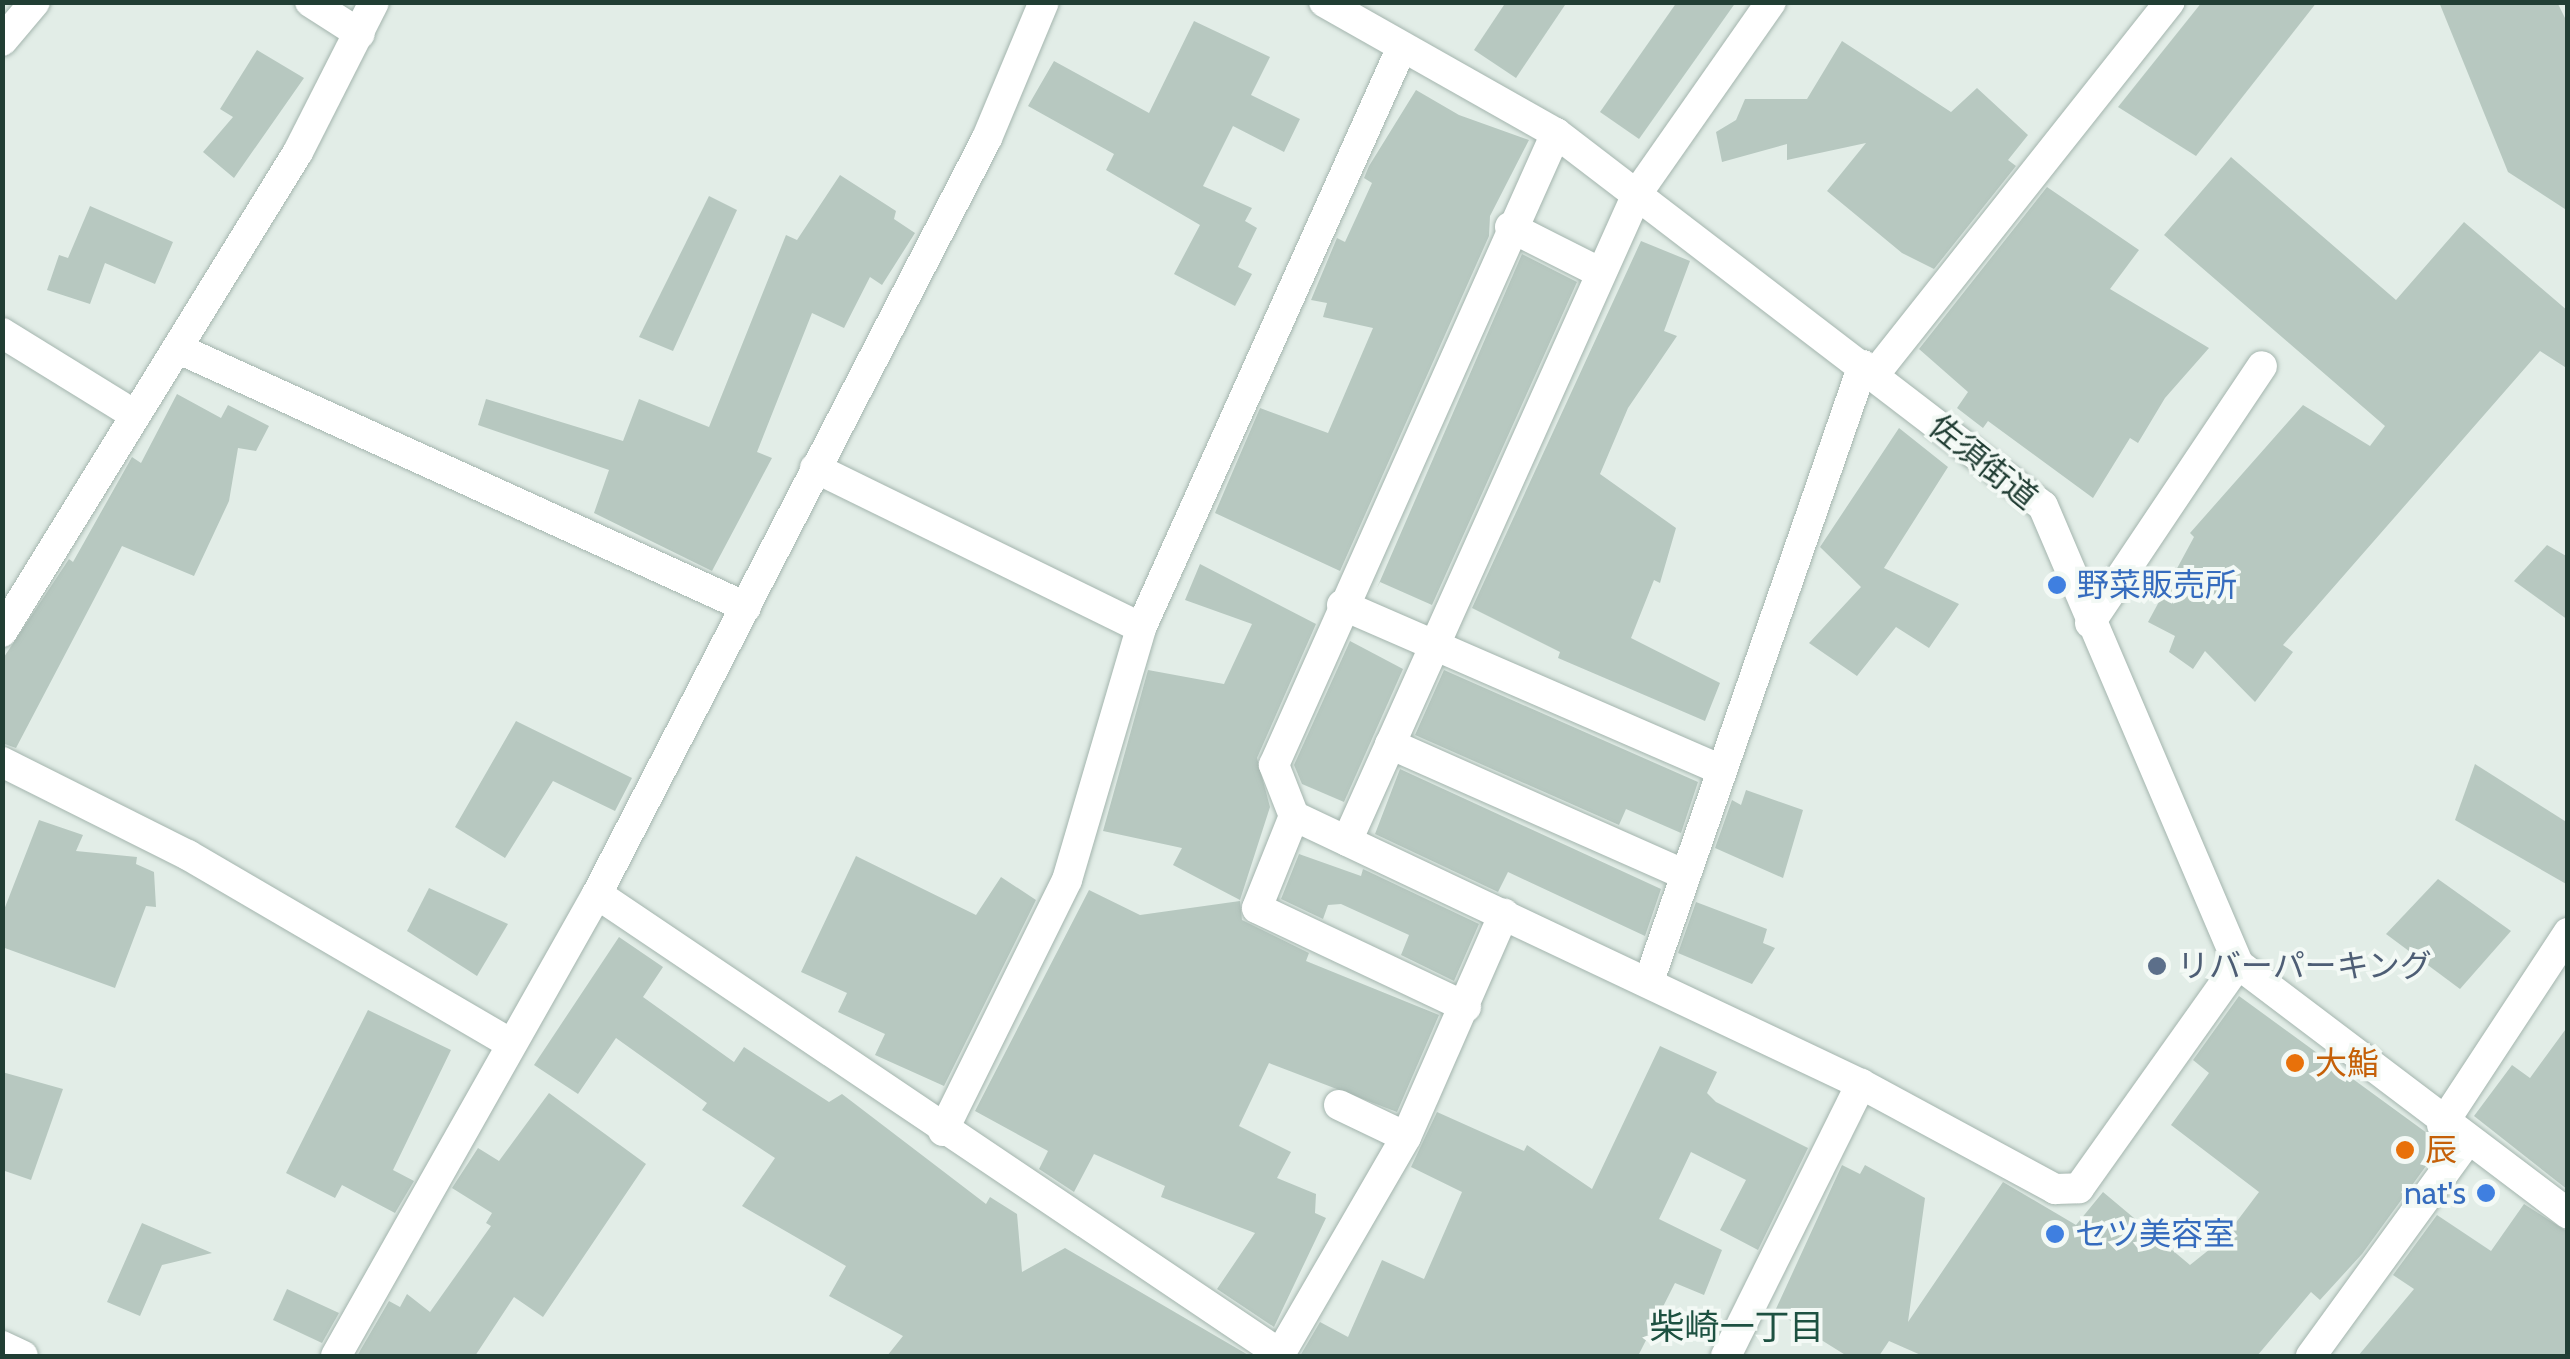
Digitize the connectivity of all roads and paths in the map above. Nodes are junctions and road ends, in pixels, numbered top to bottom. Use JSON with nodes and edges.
{"nodes":[{"id":1,"x":35,"y":2,"type":"edge"},
{"id":2,"x":310,"y":2,"type":"edge"},
{"id":3,"x":374,"y":2,"type":"edge"},
{"id":4,"x":1044,"y":2,"type":"edge"},
{"id":5,"x":1324,"y":2,"type":"edge"},
{"id":6,"x":1771,"y":2,"type":"edge"},
{"id":7,"x":2170,"y":2,"type":"edge"},
{"id":8,"x":360,"y":34,"type":"junction"},
{"id":9,"x":2,"y":41,"type":"edge"},
{"id":10,"x":1402,"y":47,"type":"junction"},
{"id":11,"x":1556,"y":133,"type":"junction"},
{"id":12,"x":1638,"y":192,"type":"junction"},
{"id":13,"x":1510,"y":227,"type":"junction"},
{"id":14,"x":1602,"y":273,"type":"junction"},
{"id":15,"x":2,"y":333,"type":"edge"},
{"id":16,"x":179,"y":349,"type":"junction"},
{"id":17,"x":2262,"y":366,"type":"dead end"},
{"id":18,"x":1868,"y":370,"type":"junction"},
{"id":19,"x":135,"y":415,"type":"junction"},
{"id":20,"x":815,"y":468,"type":"junction"},
{"id":21,"x":1342,"y":605,"type":"junction"},
{"id":22,"x":746,"y":606,"type":"junction"},
{"id":23,"x":2090,"y":623,"type":"junction"},
{"id":24,"x":1141,"y":628,"type":"junction"},
{"id":25,"x":2,"y":632,"type":"edge"},
{"id":26,"x":1435,"y":643,"type":"junction"},
{"id":27,"x":1390,"y":744,"type":"junction"},
{"id":28,"x":2,"y":762,"type":"edge"},
{"id":29,"x":1720,"y":770,"type":"junction"},
{"id":30,"x":1294,"y":816,"type":"junction"},
{"id":31,"x":1347,"y":841,"type":"junction"},
{"id":32,"x":1685,"y":875,"type":"junction"},
{"id":33,"x":598,"y":894,"type":"junction"},
{"id":34,"x":1504,"y":914,"type":"junction"},
{"id":35,"x":2568,"y":933,"type":"edge"},
{"id":36,"x":2238,"y":964,"type":"junction"},
{"id":37,"x":1649,"y":981,"type":"junction"},
{"id":38,"x":1466,"y":1006,"type":"junction"},
{"id":39,"x":510,"y":1044,"type":"junction"},
{"id":40,"x":1861,"y":1084,"type":"junction"},
{"id":41,"x":1339,"y":1105,"type":"dead end"},
{"id":42,"x":943,"y":1131,"type":"junction"},
{"id":43,"x":2455,"y":1133,"type":"junction"},
{"id":44,"x":1406,"y":1137,"type":"junction"},
{"id":45,"x":2568,"y":1214,"type":"edge"},
{"id":46,"x":2,"y":1346,"type":"edge"},
{"id":47,"x":1280,"y":1355,"type":"edge"},
{"id":48,"x":23,"y":1356,"type":"edge"},
{"id":49,"x":336,"y":1356,"type":"edge"},
{"id":50,"x":1726,"y":1356,"type":"edge"},
{"id":51,"x":2311,"y":1356,"type":"edge"}],
"edges":[{"from":1,"to":9,"type":"street"},
{"from":2,"to":8,"type":"street"},
{"from":3,"to":8,"type":"street"},
{"from":4,"to":20,"type":"street"},
{"from":5,"to":10,"type":"street","name":"佐須街道"},
{"from":6,"to":12,"type":"street"},
{"from":7,"to":18,"type":"street"},
{"from":8,"to":16,"type":"street"},
{"from":10,"to":11,"type":"street","name":"佐須街道"},
{"from":10,"to":24,"type":"street"},
{"from":11,"to":12,"type":"street","name":"佐須街道"},
{"from":11,"to":13,"type":"street"},
{"from":12,"to":14,"type":"street"},
{"from":12,"to":18,"type":"street","name":"佐須街道"},
{"from":13,"to":14,"type":"street"},
{"from":13,"to":21,"type":"street"},
{"from":14,"to":26,"type":"street"},
{"from":15,"to":19,"type":"street"},
{"from":16,"to":19,"type":"street"},
{"from":16,"to":22,"type":"street"},
{"from":17,"to":23,"type":"street"},
{"from":18,"to":23,"type":"street","name":"佐須街道"},
{"from":18,"to":29,"type":"street"},
{"from":19,"to":25,"type":"street"},
{"from":20,"to":22,"type":"street"},
{"from":20,"to":24,"type":"street"},
{"from":21,"to":26,"type":"street"},
{"from":21,"to":30,"type":"street"},
{"from":22,"to":33,"type":"street"},
{"from":23,"to":36,"type":"street","name":"佐須街道"},
{"from":24,"to":42,"type":"street"},
{"from":26,"to":27,"type":"street"},
{"from":26,"to":29,"type":"street"},
{"from":27,"to":31,"type":"street"},
{"from":27,"to":32,"type":"street"},
{"from":28,"to":39,"type":"street"},
{"from":29,"to":32,"type":"street"},
{"from":30,"to":31,"type":"street"},
{"from":30,"to":38,"type":"street"},
{"from":31,"to":34,"type":"street"},
{"from":32,"to":37,"type":"street"},
{"from":33,"to":39,"type":"street"},
{"from":33,"to":42,"type":"street"},
{"from":34,"to":37,"type":"street"},
{"from":34,"to":38,"type":"street"},
{"from":35,"to":43,"type":"street"},
{"from":36,"to":40,"type":"street"},
{"from":36,"to":43,"type":"street","name":"佐須街道"},
{"from":37,"to":40,"type":"street"},
{"from":38,"to":44,"type":"street"},
{"from":39,"to":49,"type":"street"},
{"from":40,"to":50,"type":"street"},
{"from":41,"to":44,"type":"street"},
{"from":42,"to":47,"type":"street"},
{"from":43,"to":45,"type":"street","name":"佐須街道"},
{"from":43,"to":51,"type":"street"},
{"from":44,"to":47,"type":"street"},
{"from":46,"to":48,"type":"street"}]}
